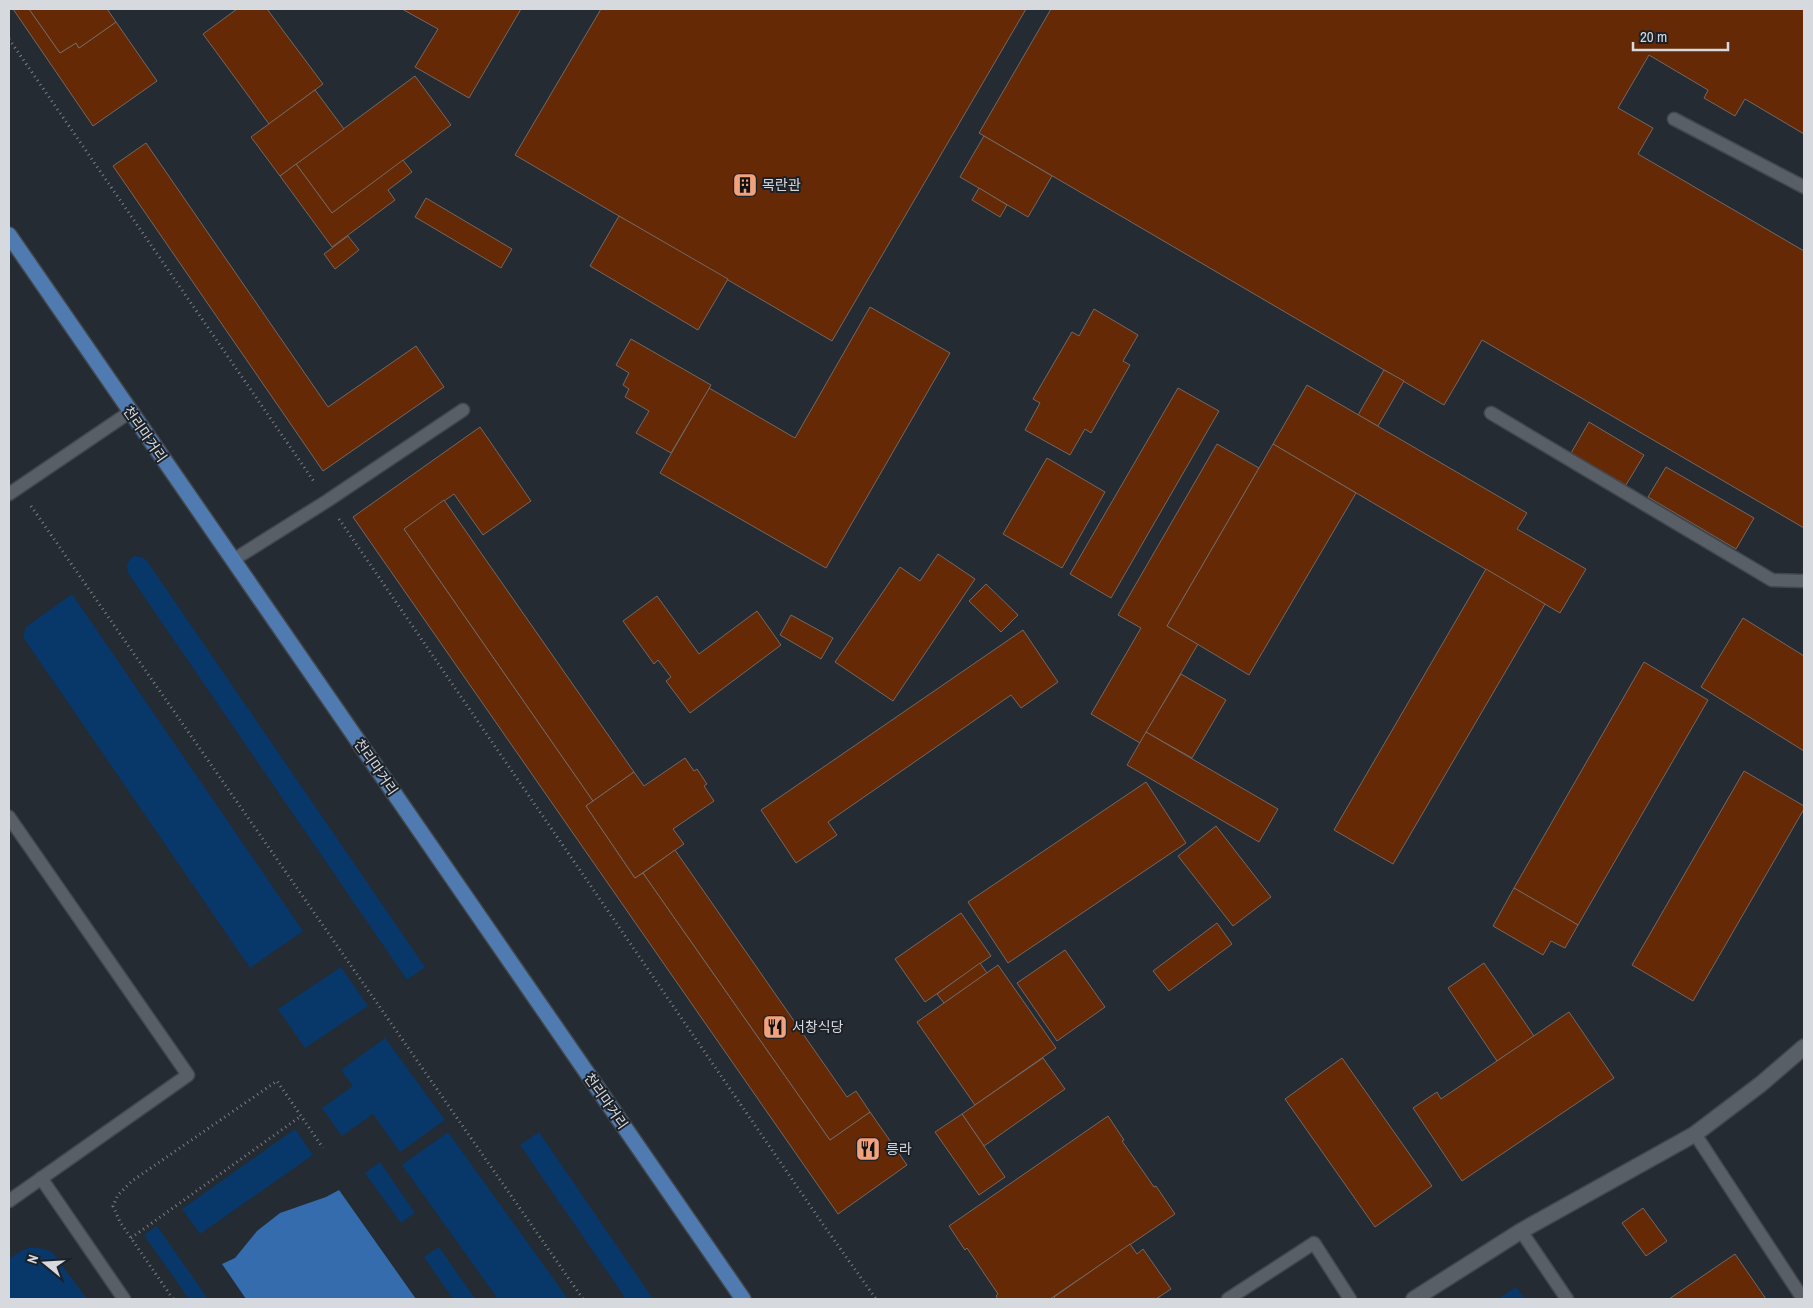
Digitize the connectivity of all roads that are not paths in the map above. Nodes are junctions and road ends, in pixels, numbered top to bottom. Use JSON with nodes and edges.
{"nodes":[{"id":1,"x":1674,"y":119,"type":"dead end"},
{"id":2,"x":1804,"y":187,"type":"edge"},
{"id":3,"x":9,"y":235,"type":"edge"},
{"id":4,"x":463,"y":410,"type":"dead end"},
{"id":5,"x":130,"y":412,"type":"junction"},
{"id":6,"x":1492,"y":413,"type":"dead end"},
{"id":7,"x":13,"y":491,"type":"edge"},
{"id":8,"x":233,"y":560,"type":"junction"},
{"id":9,"x":1804,"y":581,"type":"edge"},
{"id":10,"x":9,"y":816,"type":"edge"},
{"id":11,"x":1804,"y":1047,"type":"edge"},
{"id":12,"x":1695,"y":1134,"type":"junction"},
{"id":13,"x":41,"y":1178,"type":"junction"},
{"id":14,"x":9,"y":1201,"type":"edge"},
{"id":15,"x":1521,"y":1232,"type":"junction"},
{"id":16,"x":124,"y":1299,"type":"edge"},
{"id":17,"x":743,"y":1299,"type":"edge"},
{"id":18,"x":1228,"y":1299,"type":"edge"},
{"id":19,"x":1350,"y":1299,"type":"edge"},
{"id":20,"x":1414,"y":1299,"type":"edge"},
{"id":21,"x":1567,"y":1299,"type":"edge"},
{"id":22,"x":1803,"y":1299,"type":"edge"}],
"edges":[{"from":1,"to":2,"type":"lane"},
{"from":3,"to":5,"type":"main road","name":"천리마거리"},
{"from":4,"to":8,"type":"lane"},
{"from":5,"to":7,"type":"lane"},
{"from":5,"to":8,"type":"main road","name":"천리마거리"},
{"from":6,"to":9,"type":"lane"},
{"from":8,"to":17,"type":"main road","name":"천리마거리"},
{"from":10,"to":13,"type":"lane"},
{"from":11,"to":12,"type":"street"},
{"from":12,"to":15,"type":"street"},
{"from":12,"to":22,"type":"lane"},
{"from":13,"to":14,"type":"lane"},
{"from":13,"to":16,"type":"lane"},
{"from":15,"to":20,"type":"street"},
{"from":15,"to":21,"type":"lane"},
{"from":18,"to":19,"type":"lane"}]}
